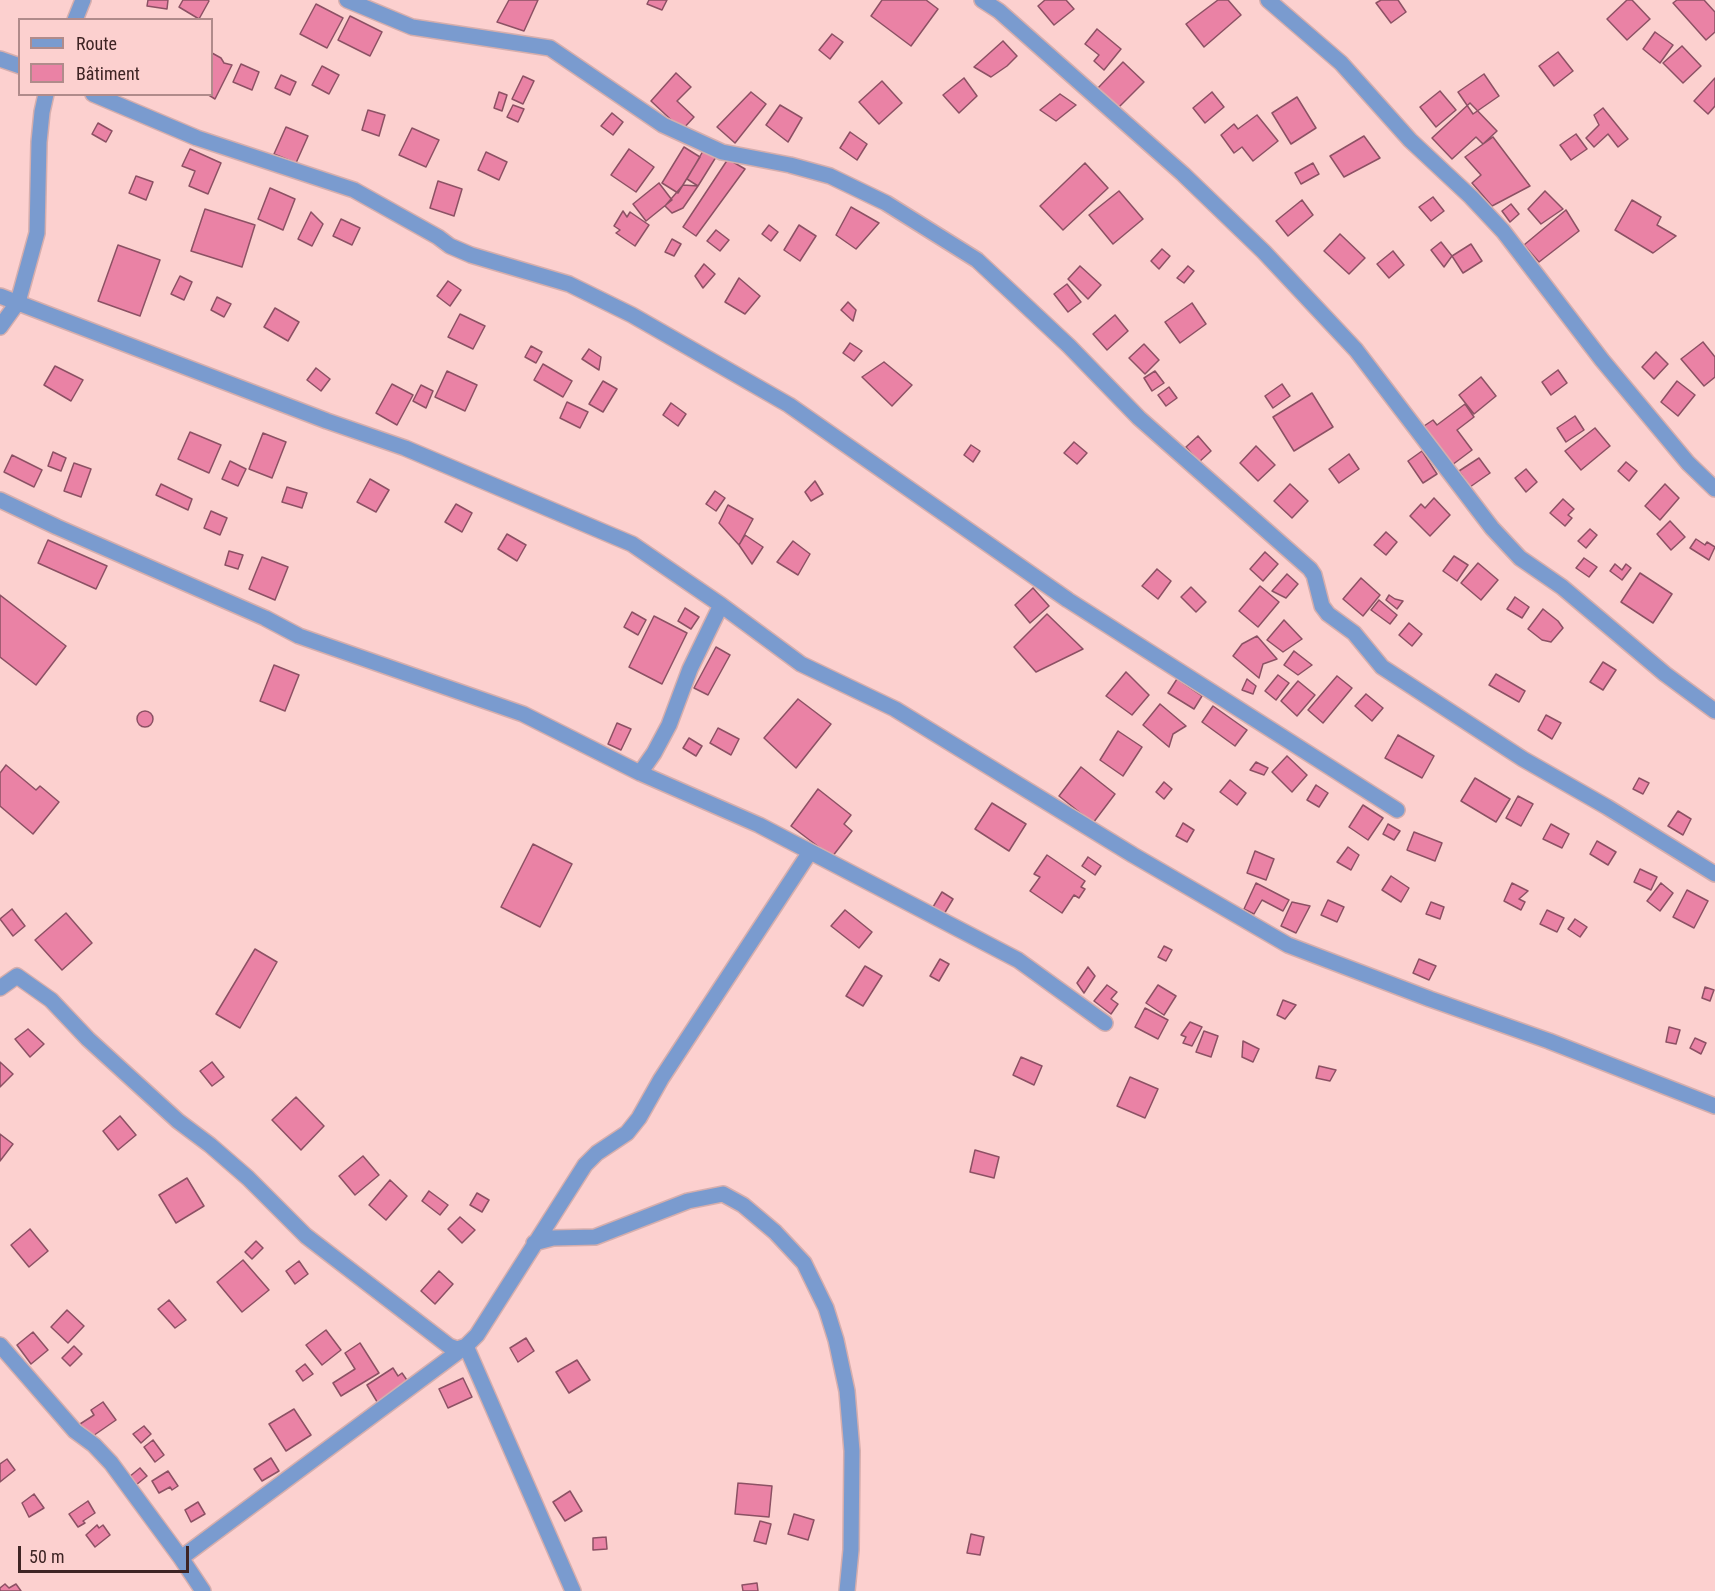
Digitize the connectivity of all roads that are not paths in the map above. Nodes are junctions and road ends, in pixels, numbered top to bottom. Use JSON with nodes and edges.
{"nodes":[{"id":1,"x":83,"y":0,"type":"edge"},
{"id":2,"x":347,"y":0,"type":"edge"},
{"id":3,"x":982,"y":0,"type":"edge"},
{"id":4,"x":1268,"y":0,"type":"edge"},
{"id":5,"x":76,"y":18,"type":"edge"},
{"id":6,"x":0,"y":59,"type":"edge"},
{"id":7,"x":18,"y":65,"type":"edge"},
{"id":8,"x":46,"y":96,"type":"edge"},
{"id":9,"x":98,"y":96,"type":"edge"},
{"id":10,"x":0,"y":296,"type":"edge"},
{"id":11,"x":18,"y":302,"type":"junction"},
{"id":12,"x":0,"y":327,"type":"edge"},
{"id":13,"x":1715,"y":489,"type":"edge"},
{"id":14,"x":0,"y":500,"type":"edge"},
{"id":15,"x":721,"y":605,"type":"junction"},
{"id":16,"x":1715,"y":711,"type":"edge"},
{"id":17,"x":640,"y":773,"type":"junction"},
{"id":18,"x":1396,"y":810,"type":"dead end"},
{"id":19,"x":810,"y":852,"type":"junction"},
{"id":20,"x":1715,"y":874,"type":"edge"},
{"id":21,"x":0,"y":988,"type":"edge"},
{"id":22,"x":1105,"y":1023,"type":"dead end"},
{"id":23,"x":1715,"y":1106,"type":"edge"},
{"id":24,"x":534,"y":1243,"type":"junction"},
{"id":25,"x":0,"y":1345,"type":"edge"},
{"id":26,"x":466,"y":1346,"type":"junction"},
{"id":27,"x":182,"y":1558,"type":"junction"},
{"id":28,"x":203,"y":1591,"type":"edge"},
{"id":29,"x":573,"y":1591,"type":"edge"},
{"id":30,"x":847,"y":1591,"type":"edge"}],
"edges":[{"from":1,"to":5,"type":"street"},
{"from":2,"to":20,"type":"street"},
{"from":3,"to":16,"type":"street"},
{"from":4,"to":13,"type":"street"},
{"from":6,"to":7,"type":"street"},
{"from":8,"to":11,"type":"street"},
{"from":9,"to":18,"type":"street"},
{"from":10,"to":11,"type":"street"},
{"from":11,"to":12,"type":"street"},
{"from":11,"to":15,"type":"street"},
{"from":14,"to":17,"type":"street"},
{"from":15,"to":17,"type":"street"},
{"from":15,"to":23,"type":"street"},
{"from":17,"to":19,"type":"street"},
{"from":19,"to":22,"type":"street"},
{"from":19,"to":24,"type":"street"},
{"from":21,"to":26,"type":"street"},
{"from":24,"to":26,"type":"street"},
{"from":24,"to":30,"type":"street"},
{"from":25,"to":27,"type":"street"},
{"from":26,"to":27,"type":"street"},
{"from":26,"to":29,"type":"street"},
{"from":27,"to":28,"type":"street"}]}
